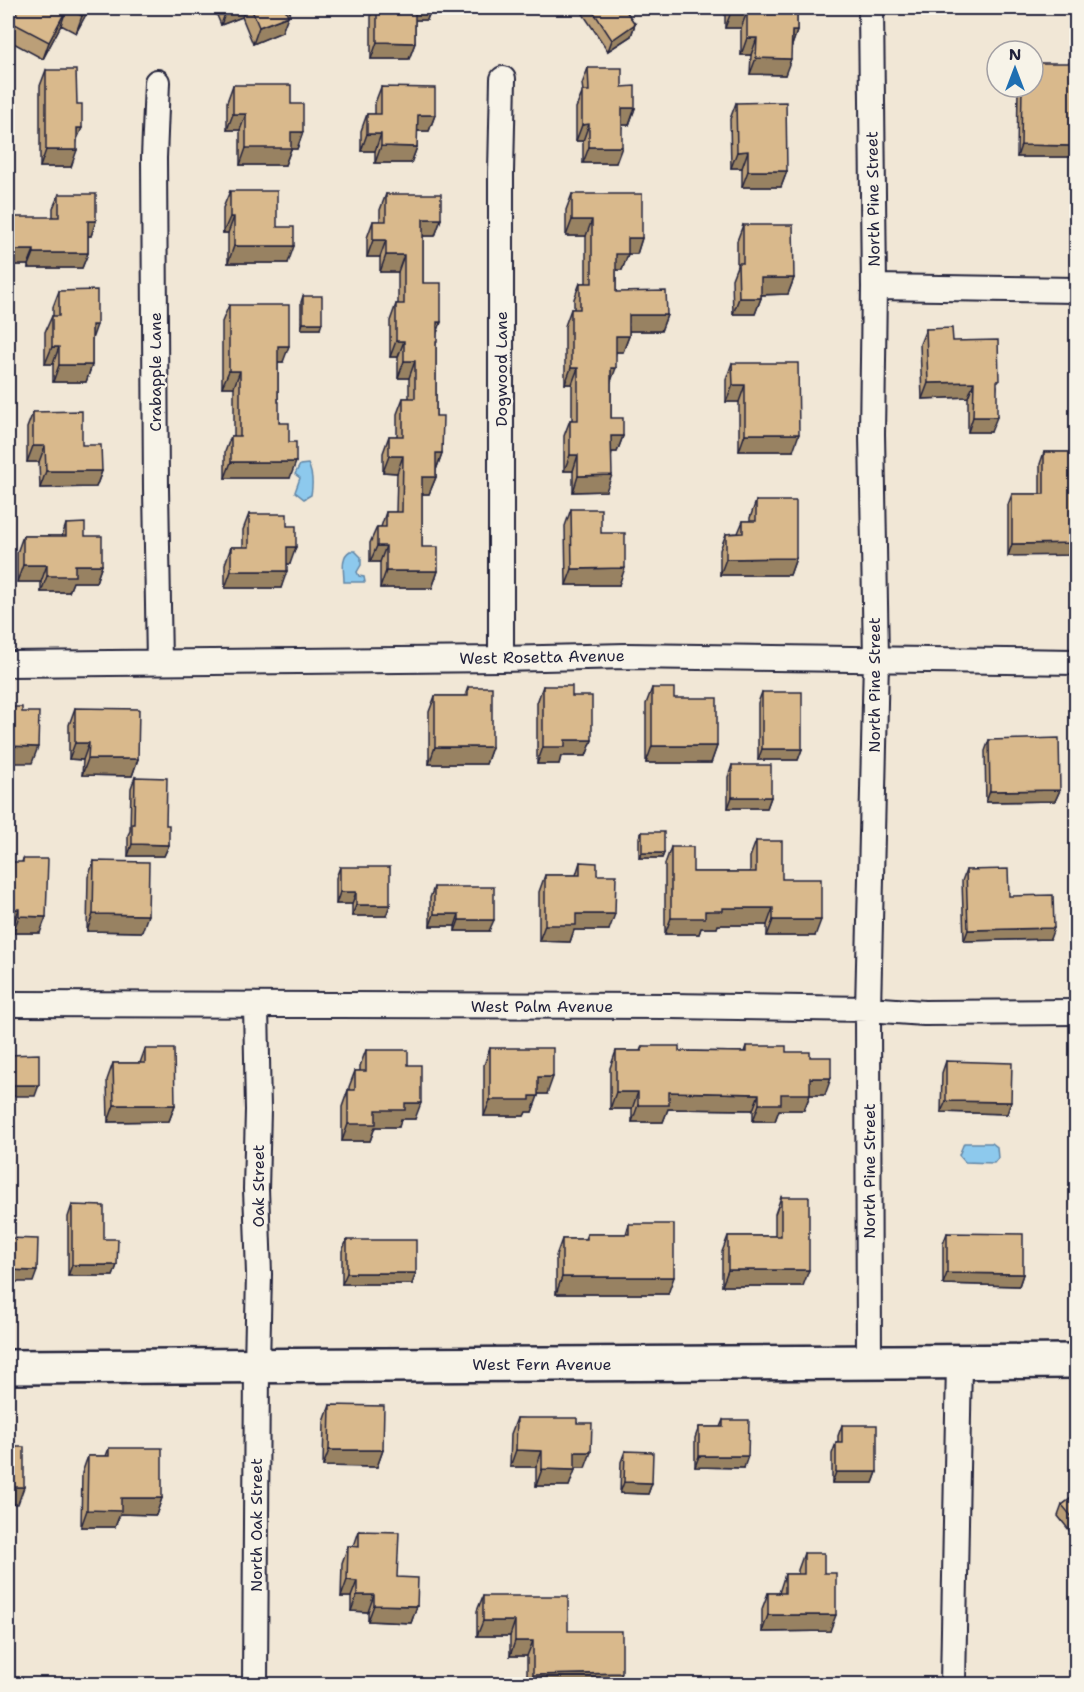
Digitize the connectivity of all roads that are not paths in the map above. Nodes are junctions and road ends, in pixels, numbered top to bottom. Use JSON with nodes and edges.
{"nodes":[{"id":1,"x":871,"y":8,"type":"edge"},
{"id":2,"x":503,"y":79,"type":"dead end"},
{"id":3,"x":157,"y":82,"type":"dead end"},
{"id":4,"x":874,"y":287,"type":"junction"},
{"id":5,"x":1077,"y":290,"type":"edge"},
{"id":6,"x":501,"y":659,"type":"junction"},
{"id":7,"x":876,"y":659,"type":"junction"},
{"id":8,"x":159,"y":662,"type":"junction"},
{"id":9,"x":1077,"y":662,"type":"edge"},
{"id":10,"x":8,"y":664,"type":"edge"},
{"id":11,"x":8,"y":1004,"type":"edge"},
{"id":12,"x":256,"y":1006,"type":"junction"},
{"id":13,"x":868,"y":1009,"type":"junction"},
{"id":14,"x":1077,"y":1012,"type":"edge"},
{"id":15,"x":869,"y":1362,"type":"junction"},
{"id":16,"x":959,"y":1362,"type":"junction"},
{"id":17,"x":1077,"y":1362,"type":"edge"},
{"id":18,"x":257,"y":1365,"type":"junction"},
{"id":19,"x":8,"y":1366,"type":"edge"},
{"id":20,"x":255,"y":1684,"type":"edge"},
{"id":21,"x":953,"y":1684,"type":"edge"}],
"edges":[{"from":1,"to":4,"type":"street","name":"North Pine Street"},
{"from":2,"to":6,"type":"street","name":"Dogwood Lane"},
{"from":3,"to":8,"type":"street","name":"Crabapple Lane"},
{"from":4,"to":5,"type":"street"},
{"from":4,"to":7,"type":"street","name":"North Pine Street"},
{"from":6,"to":7,"type":"street","name":"West Rosetta Avenue"},
{"from":6,"to":8,"type":"street","name":"West Rosetta Avenue"},
{"from":7,"to":9,"type":"street","name":"West Rosetta Avenue"},
{"from":7,"to":13,"type":"street","name":"North Pine Street"},
{"from":8,"to":10,"type":"street","name":"West Rosetta Avenue"},
{"from":11,"to":12,"type":"street","name":"West Palm Avenue"},
{"from":12,"to":13,"type":"street","name":"West Palm Avenue"},
{"from":12,"to":18,"type":"street","name":"Oak Street"},
{"from":13,"to":14,"type":"street","name":"West Palm Avenue"},
{"from":13,"to":15,"type":"street","name":"North Pine Street"},
{"from":15,"to":16,"type":"street","name":"West Fern Avenue"},
{"from":15,"to":18,"type":"street","name":"West Fern Avenue"},
{"from":16,"to":17,"type":"street","name":"West Fern Avenue"},
{"from":16,"to":21,"type":"street"},
{"from":18,"to":19,"type":"street","name":"West Fern Avenue"},
{"from":18,"to":20,"type":"street","name":"North Oak Street"}]}
